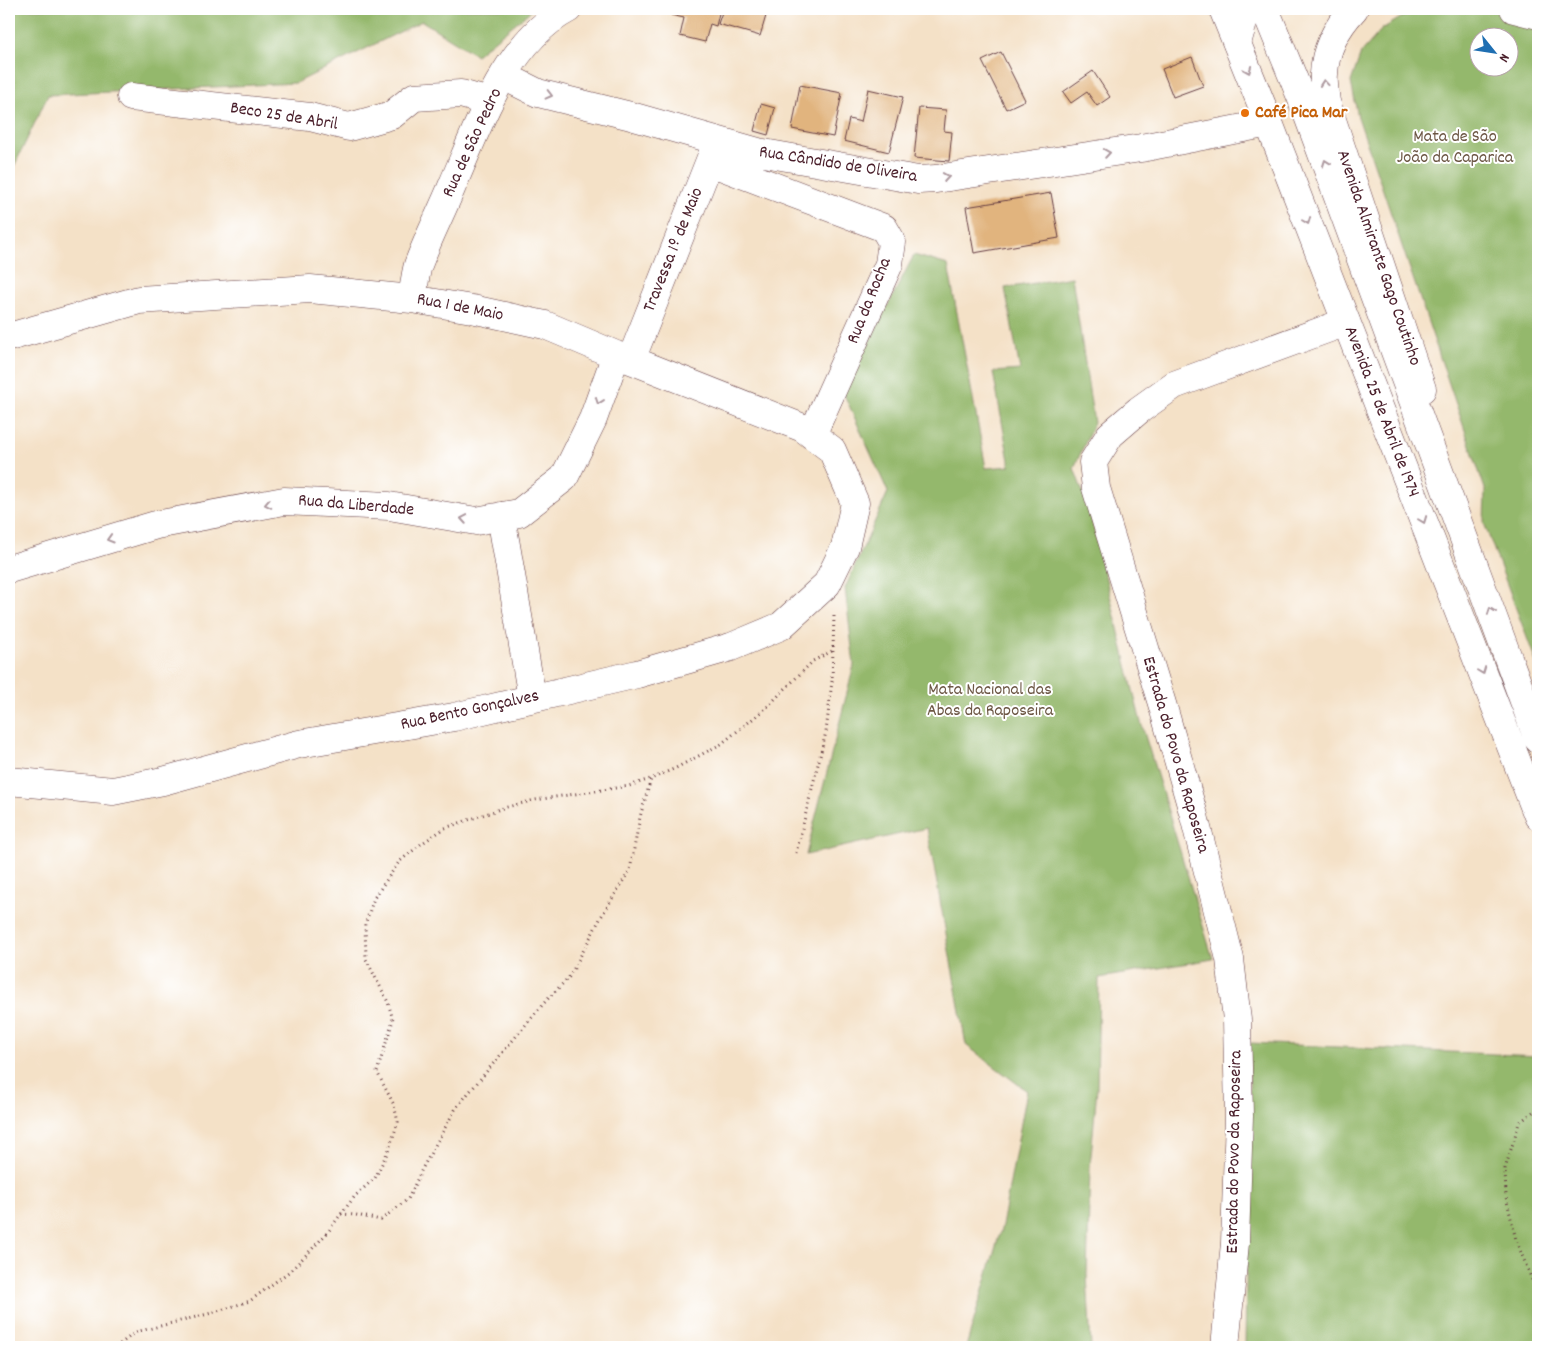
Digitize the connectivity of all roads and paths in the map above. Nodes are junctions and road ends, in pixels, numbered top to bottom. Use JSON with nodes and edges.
{"nodes":[{"id":1,"x":568,"y":9,"type":"edge"},
{"id":2,"x":1223,"y":9,"type":"edge"},
{"id":3,"x":1246,"y":9,"type":"edge"},
{"id":4,"x":1265,"y":9,"type":"edge"},
{"id":5,"x":1354,"y":9,"type":"edge"},
{"id":6,"x":1514,"y":9,"type":"edge"},
{"id":7,"x":1538,"y":15,"type":"edge"},
{"id":8,"x":1237,"y":43,"type":"junction"},
{"id":9,"x":504,"y":76,"type":"junction"},
{"id":10,"x":131,"y":97,"type":"dead end"},
{"id":11,"x":489,"y":102,"type":"junction"},
{"id":12,"x":1269,"y":123,"type":"junction"},
{"id":13,"x":714,"y":151,"type":"junction"},
{"id":14,"x":412,"y":299,"type":"junction"},
{"id":15,"x":1346,"y":322,"type":"junction"},
{"id":16,"x":9,"y":337,"type":"edge"},
{"id":17,"x":623,"y":358,"type":"junction"},
{"id":18,"x":812,"y":435,"type":"junction"},
{"id":19,"x":855,"y":503,"type":"joint"},
{"id":20,"x":1455,"y":513,"type":"junction"},
{"id":21,"x":501,"y":516,"type":"junction"},
{"id":22,"x":9,"y":569,"type":"edge"},
{"id":23,"x":827,"y":584,"type":"junction"},
{"id":24,"x":832,"y":651,"type":"junction"},
{"id":25,"x":532,"y":698,"type":"junction"},
{"id":26,"x":1538,"y":739,"type":"edge"},
{"id":27,"x":651,"y":779,"type":"junction"},
{"id":28,"x":9,"y":781,"type":"edge"},
{"id":29,"x":1538,"y":816,"type":"edge"},
{"id":30,"x":796,"y":853,"type":"dead end"},
{"id":31,"x":1538,"y":1112,"type":"edge"},
{"id":32,"x":341,"y":1214,"type":"junction"},
{"id":33,"x":1538,"y":1295,"type":"edge"},
{"id":34,"x":116,"y":1347,"type":"edge"},
{"id":35,"x":1225,"y":1347,"type":"edge"}],
"edges":[{"from":1,"to":9,"type":"street","name":"Rua de São Pedro"},
{"from":2,"to":8,"type":"street","name":"Avenida 25 de Abril de 1974"},
{"from":3,"to":8,"type":"street"},
{"from":20,"to":4,"type":"street","name":"Avenida 25 de Abril de 1974","one_way":true},
{"from":20,"to":5,"type":"street","name":"Avenida Almirante Gago Coutinho","one_way":true},
{"from":6,"to":7,"type":"street"},
{"from":8,"to":12,"type":"street","name":"Avenida 25 de Abril de 1974","one_way":true},
{"from":9,"to":11,"type":"street","name":"Rua de São Pedro"},
{"from":9,"to":13,"type":"street","name":"Rua Cândido de Oliveira","one_way":true},
{"from":10,"to":11,"type":"street","name":"Beco 25 de Abril"},
{"from":11,"to":14,"type":"street","name":"Rua de São Pedro"},
{"from":13,"to":12,"type":"street","name":"Rua Cândido de Oliveira","one_way":true},
{"from":12,"to":15,"type":"street","name":"Avenida 25 de Abril de 1974","one_way":true},
{"from":13,"to":17,"type":"street","name":"Travessa 1º de Maio"},
{"from":13,"to":18,"type":"street","name":"Rua da Rocha"},
{"from":14,"to":16,"type":"street","name":"Rua 1 de Maio"},
{"from":14,"to":17,"type":"street","name":"Rua 1 de Maio"},
{"from":15,"to":29,"type":"street","name":"Avenida 25 de Abril de 1974","one_way":true},
{"from":15,"to":35,"type":"street","name":"Estrada do Povo da Raposeira"},
{"from":17,"to":18,"type":"street","name":"Rua 1 de Maio"},
{"from":17,"to":21,"type":"street","name":"Rua da Liberdade","one_way":true},
{"from":18,"to":19,"type":"street","name":"Rua 1 de Maio"},
{"from":19,"to":23,"type":"street","name":"Rua Bento Gonçalves"},
{"from":26,"to":20,"type":"street","name":"Avenida 25 de Abril de 1974","one_way":true},
{"from":21,"to":22,"type":"street","name":"Rua da Liberdade","one_way":true},
{"from":21,"to":25,"type":"street"},
{"from":23,"to":24,"type":"path"},
{"from":23,"to":25,"type":"street","name":"Rua Bento Gonçalves"},
{"from":24,"to":27,"type":"path"},
{"from":24,"to":30,"type":"path"},
{"from":25,"to":28,"type":"street","name":"Rua Bento Gonçalves"},
{"from":27,"to":32,"type":"path"},
{"from":27,"to":32,"type":"path"},
{"from":31,"to":33,"type":"path"},
{"from":32,"to":34,"type":"path"}]}
